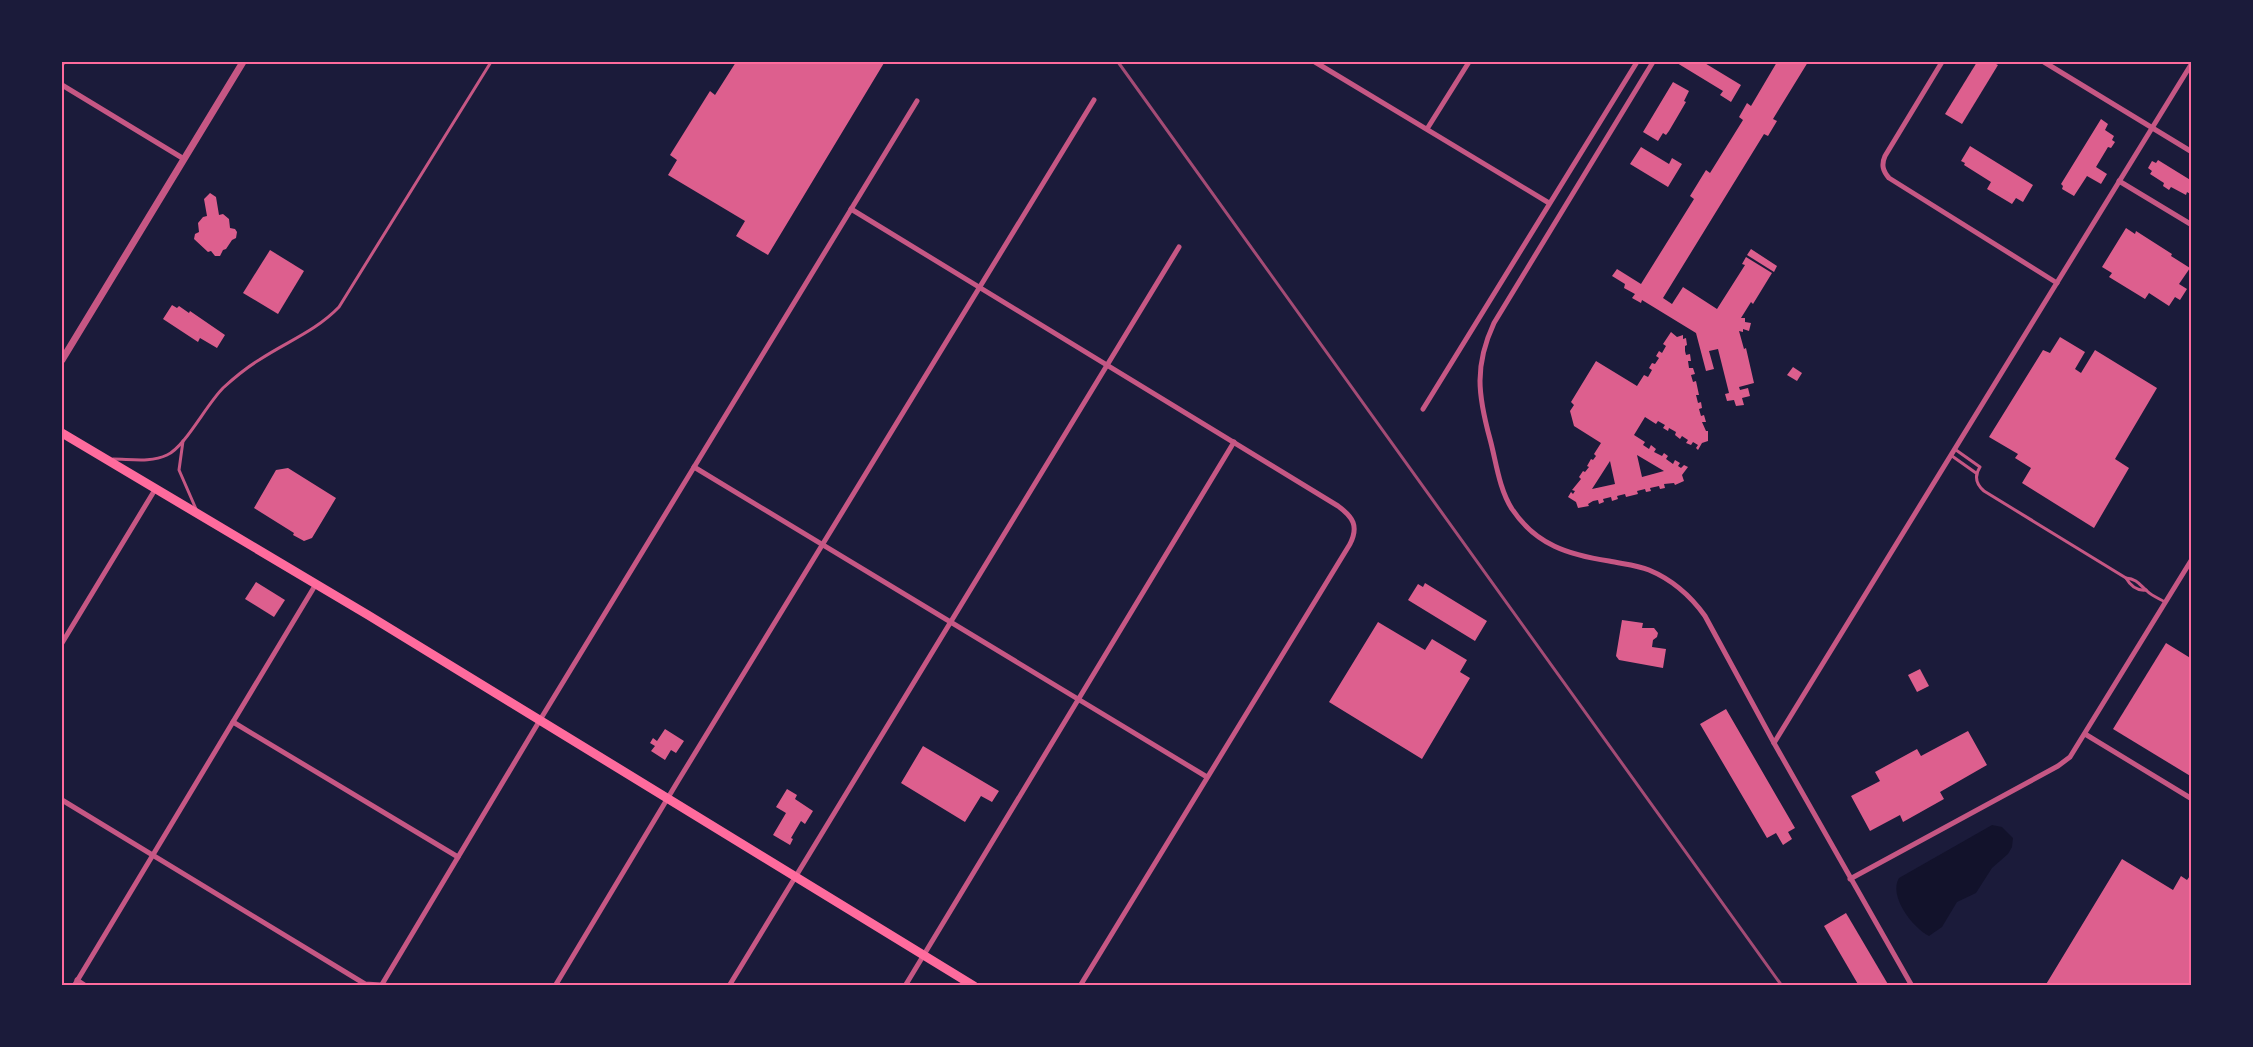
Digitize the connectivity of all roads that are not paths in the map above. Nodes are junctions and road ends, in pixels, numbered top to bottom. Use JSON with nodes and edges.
{"nodes":[{"id":1,"x":243,"y":62,"type":"edge"},
{"id":2,"x":491,"y":62,"type":"edge"},
{"id":3,"x":1315,"y":62,"type":"edge"},
{"id":4,"x":1468,"y":62,"type":"edge"},
{"id":5,"x":1637,"y":62,"type":"edge"},
{"id":6,"x":1653,"y":62,"type":"edge"},
{"id":7,"x":1942,"y":62,"type":"edge"},
{"id":8,"x":2044,"y":62,"type":"edge"},
{"id":9,"x":2192,"y":63,"type":"edge"},
{"id":10,"x":62,"y":85,"type":"edge"},
{"id":11,"x":1094,"y":100,"type":"dead end"},
{"id":12,"x":917,"y":101,"type":"dead end"},
{"id":13,"x":2152,"y":128,"type":"junction"},
{"id":14,"x":1427,"y":129,"type":"junction"},
{"id":15,"x":2192,"y":152,"type":"edge"},
{"id":16,"x":184,"y":159,"type":"junction"},
{"id":17,"x":2119,"y":181,"type":"junction"},
{"id":18,"x":1549,"y":203,"type":"junction"},
{"id":19,"x":851,"y":209,"type":"junction"},
{"id":20,"x":2192,"y":225,"type":"edge"},
{"id":21,"x":1179,"y":247,"type":"dead end"},
{"id":22,"x":2056,"y":283,"type":"junction"},
{"id":23,"x":979,"y":287,"type":"junction"},
{"id":24,"x":62,"y":360,"type":"edge"},
{"id":25,"x":1107,"y":366,"type":"junction"},
{"id":26,"x":1423,"y":409,"type":"dead end"},
{"id":27,"x":62,"y":433,"type":"edge"},
{"id":28,"x":183,"y":441,"type":"junction"},
{"id":29,"x":1234,"y":442,"type":"junction"},
{"id":30,"x":1954,"y":448,"type":"junction"},
{"id":31,"x":1950,"y":455,"type":"junction"},
{"id":32,"x":105,"y":459,"type":"junction"},
{"id":33,"x":694,"y":467,"type":"junction"},
{"id":34,"x":1976,"y":474,"type":"junction"},
{"id":35,"x":156,"y":488,"type":"junction"},
{"id":36,"x":198,"y":513,"type":"junction"},
{"id":37,"x":823,"y":544,"type":"junction"},
{"id":38,"x":2192,"y":559,"type":"edge"},
{"id":39,"x":316,"y":584,"type":"junction"},
{"id":40,"x":2165,"y":602,"type":"junction"},
{"id":41,"x":951,"y":621,"type":"junction"},
{"id":42,"x":62,"y":643,"type":"edge"},
{"id":43,"x":1079,"y":699,"type":"junction"},
{"id":44,"x":540,"y":720,"type":"junction"},
{"id":45,"x":233,"y":722,"type":"junction"},
{"id":46,"x":2085,"y":734,"type":"junction"},
{"id":47,"x":1774,"y":742,"type":"junction"},
{"id":48,"x":1207,"y":777,"type":"junction"},
{"id":49,"x":667,"y":798,"type":"junction"},
{"id":50,"x":2192,"y":799,"type":"edge"},
{"id":51,"x":62,"y":801,"type":"edge"},
{"id":52,"x":152,"y":856,"type":"junction"},
{"id":53,"x":458,"y":857,"type":"junction"},
{"id":54,"x":794,"y":875,"type":"junction"},
{"id":55,"x":1850,"y":879,"type":"junction"},
{"id":56,"x":923,"y":955,"type":"junction"},
{"id":57,"x":75,"y":983,"type":"edge"},
{"id":58,"x":381,"y":985,"type":"edge"},
{"id":59,"x":86,"y":986,"type":"edge"},
{"id":60,"x":397,"y":986,"type":"edge"},
{"id":61,"x":555,"y":986,"type":"edge"},
{"id":62,"x":729,"y":986,"type":"edge"},
{"id":63,"x":905,"y":986,"type":"edge"},
{"id":64,"x":974,"y":986,"type":"edge"},
{"id":65,"x":1080,"y":986,"type":"edge"},
{"id":66,"x":1912,"y":986,"type":"edge"}],
"edges":[{"from":1,"to":16,"type":"street"},
{"from":2,"to":28,"type":"lane"},
{"from":3,"to":14,"type":"street"},
{"from":4,"to":14,"type":"street"},
{"from":5,"to":18,"type":"street"},
{"from":6,"to":47,"type":"street"},
{"from":7,"to":22,"type":"street"},
{"from":8,"to":13,"type":"street"},
{"from":9,"to":13,"type":"street"},
{"from":10,"to":16,"type":"street"},
{"from":11,"to":23,"type":"street"},
{"from":12,"to":19,"type":"street"},
{"from":13,"to":15,"type":"street"},
{"from":13,"to":17,"type":"street"},
{"from":14,"to":18,"type":"street"},
{"from":16,"to":24,"type":"street"},
{"from":17,"to":20,"type":"street"},
{"from":17,"to":22,"type":"street"},
{"from":18,"to":26,"type":"street"},
{"from":19,"to":23,"type":"street"},
{"from":19,"to":33,"type":"street"},
{"from":21,"to":25,"type":"street"},
{"from":22,"to":30,"type":"street"},
{"from":23,"to":25,"type":"street"},
{"from":23,"to":37,"type":"street"},
{"from":25,"to":29,"type":"street"},
{"from":25,"to":41,"type":"street"},
{"from":27,"to":32,"type":"main road"},
{"from":28,"to":32,"type":"lane"},
{"from":28,"to":36,"type":"lane"},
{"from":29,"to":43,"type":"street"},
{"from":29,"to":48,"type":"street"},
{"from":30,"to":31,"type":"street"},
{"from":30,"to":34,"type":"lane"},
{"from":31,"to":34,"type":"lane"},
{"from":31,"to":47,"type":"street"},
{"from":32,"to":35,"type":"main road"},
{"from":33,"to":37,"type":"street"},
{"from":33,"to":44,"type":"street"},
{"from":34,"to":40,"type":"lane"},
{"from":35,"to":36,"type":"main road"},
{"from":35,"to":42,"type":"street"},
{"from":36,"to":39,"type":"main road"},
{"from":37,"to":41,"type":"street"},
{"from":37,"to":49,"type":"street"},
{"from":38,"to":40,"type":"street"},
{"from":39,"to":44,"type":"main road"},
{"from":39,"to":45,"type":"street"},
{"from":40,"to":46,"type":"street"},
{"from":41,"to":43,"type":"street"},
{"from":41,"to":54,"type":"street"},
{"from":43,"to":48,"type":"street"},
{"from":43,"to":56,"type":"street"},
{"from":44,"to":49,"type":"main road"},
{"from":44,"to":53,"type":"street"},
{"from":45,"to":52,"type":"street"},
{"from":45,"to":53,"type":"street"},
{"from":46,"to":50,"type":"street"},
{"from":46,"to":55,"type":"street"},
{"from":47,"to":55,"type":"street"},
{"from":48,"to":65,"type":"street"},
{"from":49,"to":54,"type":"main road"},
{"from":49,"to":61,"type":"street"},
{"from":51,"to":52,"type":"street"},
{"from":52,"to":57,"type":"street"},
{"from":52,"to":58,"type":"street"},
{"from":53,"to":58,"type":"street"},
{"from":54,"to":56,"type":"main road"},
{"from":54,"to":62,"type":"street"},
{"from":55,"to":66,"type":"street"},
{"from":56,"to":63,"type":"street"},
{"from":56,"to":64,"type":"main road"},
{"from":57,"to":59,"type":"street"},
{"from":58,"to":60,"type":"street"}]}
